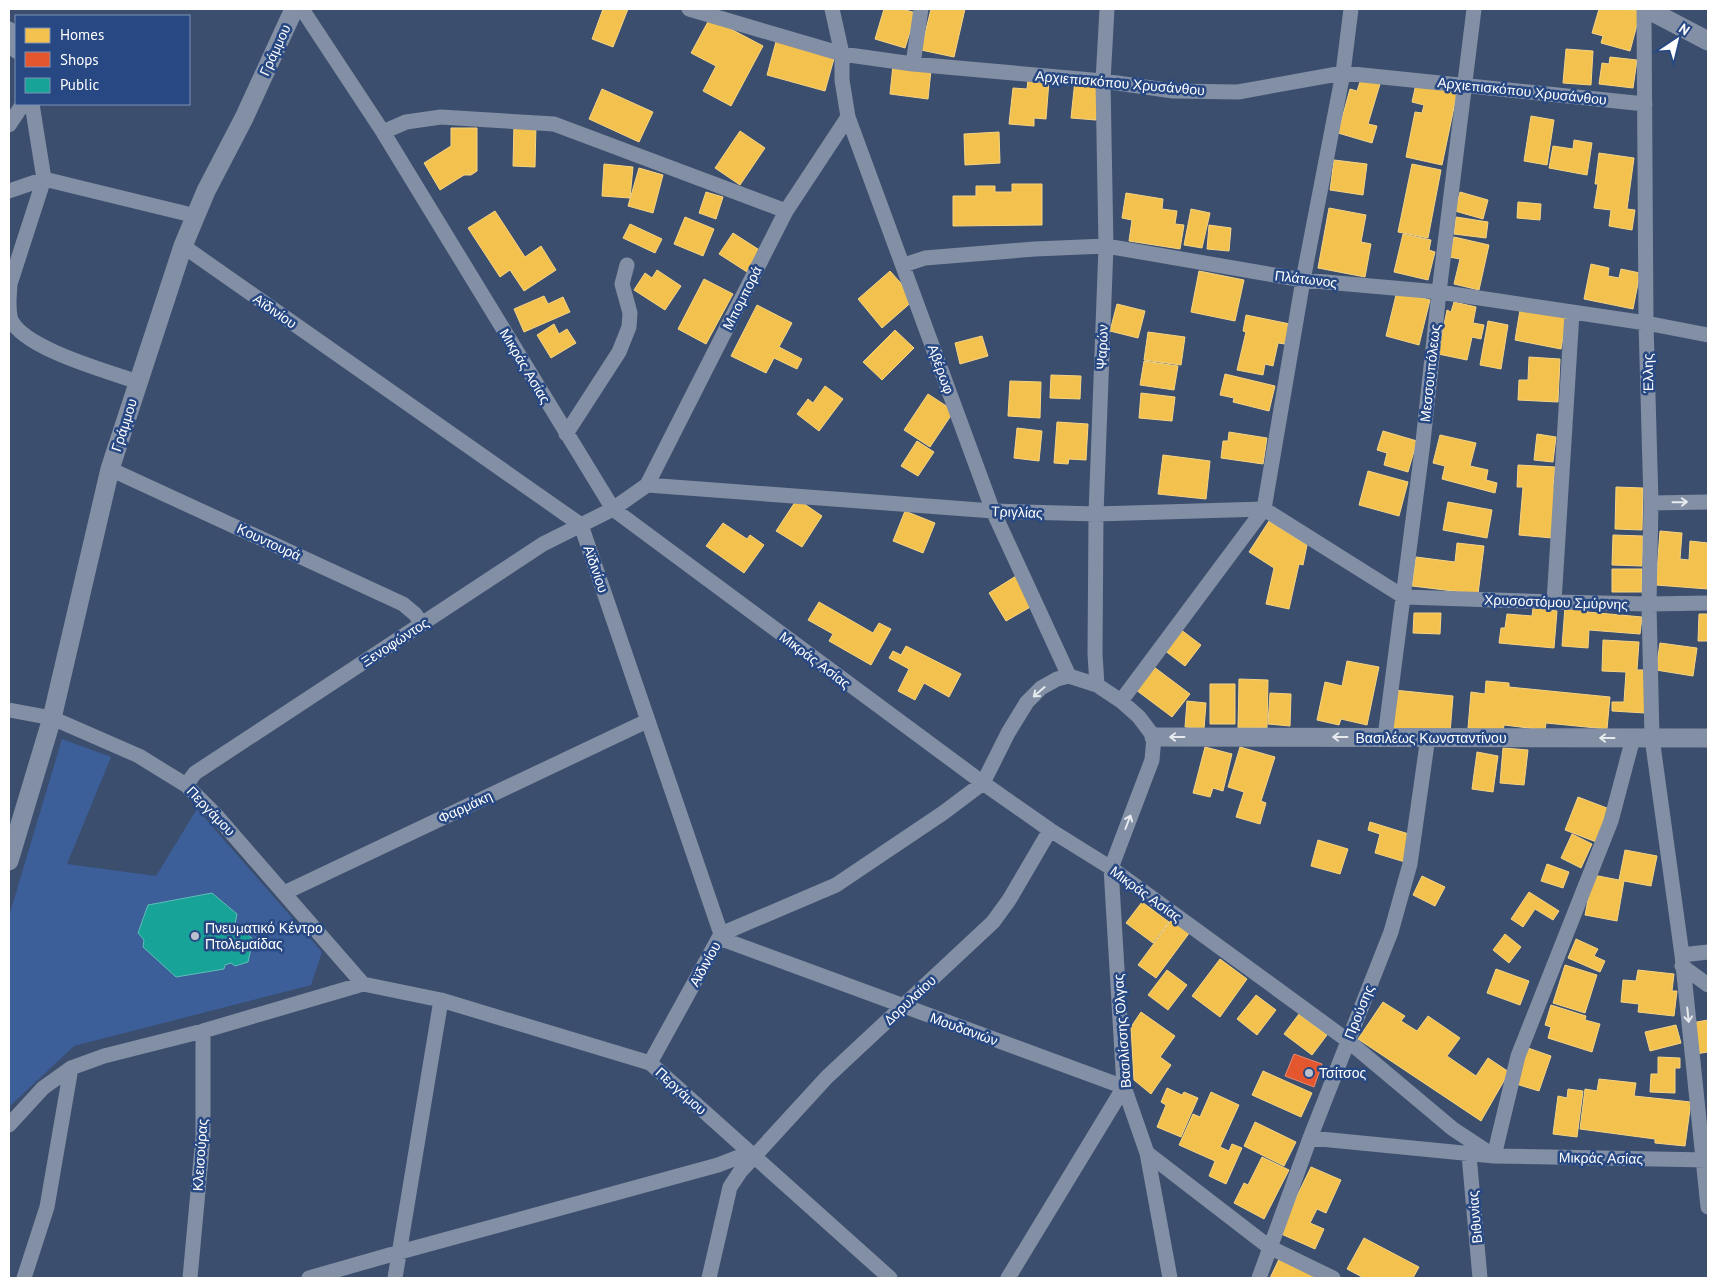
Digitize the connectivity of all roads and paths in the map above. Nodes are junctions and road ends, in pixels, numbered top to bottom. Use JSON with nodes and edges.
{"nodes":[{"id":1,"x":294,"y":9,"type":"edge"},
{"id":2,"x":302,"y":9,"type":"edge"},
{"id":3,"x":689,"y":9,"type":"edge"},
{"id":4,"x":832,"y":9,"type":"edge"},
{"id":5,"x":921,"y":9,"type":"edge"},
{"id":6,"x":1107,"y":9,"type":"edge"},
{"id":7,"x":1351,"y":9,"type":"edge"},
{"id":8,"x":1474,"y":9,"type":"edge"},
{"id":9,"x":1645,"y":9,"type":"edge"},
{"id":10,"x":724,"y":14,"type":"edge"},
{"id":11,"x":9,"y":29,"type":"edge"},
{"id":12,"x":1708,"y":41,"type":"edge"},
{"id":13,"x":15,"y":48,"type":"edge"},
{"id":14,"x":842,"y":54,"type":"junction"},
{"id":15,"x":913,"y":64,"type":"junction"},
{"id":16,"x":1343,"y":73,"type":"junction"},
{"id":17,"x":1103,"y":81,"type":"junction"},
{"id":18,"x":1465,"y":86,"type":"junction"},
{"id":19,"x":1645,"y":104,"type":"junction"},
{"id":20,"x":21,"y":105,"type":"edge"},
{"id":21,"x":32,"y":105,"type":"edge"},
{"id":22,"x":848,"y":117,"type":"junction"},
{"id":23,"x":9,"y":125,"type":"edge"},
{"id":24,"x":383,"y":132,"type":"junction"},
{"id":25,"x":44,"y":179,"type":"junction"},
{"id":26,"x":9,"y":191,"type":"edge"},
{"id":27,"x":786,"y":211,"type":"junction"},
{"id":28,"x":196,"y":216,"type":"junction"},
{"id":29,"x":183,"y":246,"type":"junction"},
{"id":30,"x":1106,"y":246,"type":"junction"},
{"id":31,"x":627,"y":265,"type":"dead end"},
{"id":32,"x":904,"y":265,"type":"junction"},
{"id":33,"x":1303,"y":280,"type":"junction"},
{"id":34,"x":1439,"y":292,"type":"junction"},
{"id":35,"x":9,"y":300,"type":"edge"},
{"id":36,"x":1572,"y":313,"type":"junction"},
{"id":37,"x":1646,"y":323,"type":"junction"},
{"id":38,"x":1708,"y":335,"type":"edge"},
{"id":39,"x":138,"y":382,"type":"junction"},
{"id":40,"x":566,"y":434,"type":"junction"},
{"id":41,"x":110,"y":469,"type":"junction"},
{"id":42,"x":647,"y":485,"type":"junction"},
{"id":43,"x":1708,"y":502,"type":"edge"},
{"id":44,"x":1651,"y":503,"type":"junction"},
{"id":45,"x":613,"y":509,"type":"junction"},
{"id":46,"x":1264,"y":509,"type":"junction"},
{"id":47,"x":993,"y":511,"type":"junction"},
{"id":48,"x":1096,"y":514,"type":"junction"},
{"id":49,"x":581,"y":525,"type":"junction"},
{"id":50,"x":1404,"y":597,"type":"junction"},
{"id":51,"x":1554,"y":602,"type":"junction"},
{"id":52,"x":1708,"y":603,"type":"edge"},
{"id":53,"x":1649,"y":604,"type":"junction"},
{"id":54,"x":422,"y":624,"type":"junction"},
{"id":55,"x":1070,"y":676,"type":"junction"},
{"id":56,"x":1097,"y":684,"type":"junction"},
{"id":57,"x":1121,"y":701,"type":"junction"},
{"id":58,"x":9,"y":710,"type":"edge"},
{"id":59,"x":52,"y":718,"type":"junction"},
{"id":60,"x":647,"y":721,"type":"junction"},
{"id":61,"x":1154,"y":737,"type":"junction"},
{"id":62,"x":1385,"y":737,"type":"junction"},
{"id":63,"x":1428,"y":738,"type":"junction"},
{"id":64,"x":1633,"y":738,"type":"junction"},
{"id":65,"x":1652,"y":738,"type":"junction"},
{"id":66,"x":1708,"y":738,"type":"edge"},
{"id":67,"x":983,"y":783,"type":"junction"},
{"id":68,"x":186,"y":785,"type":"junction"},
{"id":69,"x":1050,"y":830,"type":"junction"},
{"id":70,"x":9,"y":861,"type":"edge"},
{"id":71,"x":1111,"y":868,"type":"junction"},
{"id":72,"x":284,"y":893,"type":"junction"},
{"id":73,"x":720,"y":936,"type":"junction"},
{"id":74,"x":1708,"y":952,"type":"edge"},
{"id":75,"x":1682,"y":961,"type":"junction"},
{"id":76,"x":363,"y":984,"type":"junction"},
{"id":77,"x":1708,"y":985,"type":"edge"},
{"id":78,"x":441,"y":1000,"type":"junction"},
{"id":79,"x":903,"y":1006,"type":"junction"},
{"id":80,"x":203,"y":1031,"type":"junction"},
{"id":81,"x":1347,"y":1040,"type":"junction"},
{"id":82,"x":650,"y":1063,"type":"junction"},
{"id":83,"x":71,"y":1068,"type":"junction"},
{"id":84,"x":1124,"y":1087,"type":"junction"},
{"id":85,"x":9,"y":1125,"type":"edge"},
{"id":86,"x":1310,"y":1138,"type":"junction"},
{"id":87,"x":1147,"y":1153,"type":"junction"},
{"id":88,"x":752,"y":1155,"type":"junction"},
{"id":89,"x":1470,"y":1155,"type":"junction"},
{"id":90,"x":1494,"y":1156,"type":"junction"},
{"id":91,"x":1706,"y":1160,"type":"edge"},
{"id":92,"x":1708,"y":1207,"type":"edge"},
{"id":93,"x":1270,"y":1247,"type":"junction"},
{"id":94,"x":400,"y":1252,"type":"junction"},
{"id":95,"x":24,"y":1278,"type":"edge"},
{"id":96,"x":190,"y":1278,"type":"edge"},
{"id":97,"x":309,"y":1278,"type":"edge"},
{"id":98,"x":395,"y":1278,"type":"edge"},
{"id":99,"x":709,"y":1278,"type":"edge"},
{"id":100,"x":890,"y":1278,"type":"edge"},
{"id":101,"x":1008,"y":1278,"type":"edge"},
{"id":102,"x":1170,"y":1278,"type":"edge"},
{"id":103,"x":1259,"y":1278,"type":"edge"},
{"id":104,"x":1333,"y":1278,"type":"edge"},
{"id":105,"x":1480,"y":1278,"type":"edge"}],
"edges":[{"from":1,"to":28,"type":"street","name":"Γράμμου"},
{"from":2,"to":24,"type":"street","name":"Μικράς Ασίας"},
{"from":3,"to":10,"type":"street","name":"Αρχιεπισκόπου Χρυσάνθου"},
{"from":4,"to":14,"type":"street","name":"Αβέρωφ"},
{"from":5,"to":15,"type":"street"},
{"from":6,"to":17,"type":"street","name":"Ψαρών"},
{"from":7,"to":16,"type":"street"},
{"from":8,"to":18,"type":"street","name":"Μεσσουπόλεως"},
{"from":9,"to":12,"type":"street"},
{"from":9,"to":19,"type":"street","name":"Έλλης"},
{"from":10,"to":14,"type":"street","name":"Αρχιεπισκόπου Χρυσάνθου"},
{"from":11,"to":13,"type":"street"},
{"from":14,"to":15,"type":"street","name":"Αρχιεπισκόπου Χρυσάνθου"},
{"from":14,"to":22,"type":"street","name":"Αβέρωφ"},
{"from":15,"to":17,"type":"street","name":"Αρχιεπισκόπου Χρυσάνθου"},
{"from":16,"to":17,"type":"street","name":"Αρχιεπισκόπου Χρυσάνθου"},
{"from":16,"to":18,"type":"street","name":"Αρχιεπισκόπου Χρυσάνθου"},
{"from":16,"to":33,"type":"street"},
{"from":17,"to":30,"type":"street","name":"Ψαρών"},
{"from":18,"to":19,"type":"street","name":"Αρχιεπισκόπου Χρυσάνθου"},
{"from":18,"to":34,"type":"street","name":"Μεσσουπόλεως"},
{"from":19,"to":37,"type":"street","name":"Έλλης"},
{"from":20,"to":23,"type":"street"},
{"from":21,"to":25,"type":"street"},
{"from":22,"to":27,"type":"street","name":"Μπομπορά"},
{"from":22,"to":32,"type":"street","name":"Αβέρωφ"},
{"from":24,"to":27,"type":"street"},
{"from":24,"to":40,"type":"street","name":"Μικράς Ασίας"},
{"from":25,"to":26,"type":"street"},
{"from":25,"to":28,"type":"street"},
{"from":25,"to":35,"type":"street"},
{"from":27,"to":42,"type":"street","name":"Μπομπορά"},
{"from":28,"to":29,"type":"street","name":"Γράμμου"},
{"from":29,"to":39,"type":"street","name":"Γράμμου"},
{"from":29,"to":49,"type":"street","name":"Αϊδινίου"},
{"from":30,"to":32,"type":"street","name":"Πλάτωνος"},
{"from":30,"to":33,"type":"street","name":"Πλάτωνος"},
{"from":30,"to":48,"type":"street","name":"Ψαρών"},
{"from":31,"to":40,"type":"street"},
{"from":32,"to":47,"type":"street","name":"Αβέρωφ"},
{"from":33,"to":34,"type":"street","name":"Πλάτωνος"},
{"from":33,"to":46,"type":"street"},
{"from":34,"to":36,"type":"street","name":"Πλάτωνος"},
{"from":34,"to":50,"type":"street","name":"Μεσσουπόλεως"},
{"from":35,"to":39,"type":"street"},
{"from":36,"to":37,"type":"street","name":"Πλάτωνος"},
{"from":36,"to":51,"type":"street"},
{"from":37,"to":38,"type":"street","name":"Πλάτωνος"},
{"from":37,"to":44,"type":"street","name":"Έλλης"},
{"from":39,"to":41,"type":"street","name":"Γράμμου"},
{"from":40,"to":45,"type":"street","name":"Μικράς Ασίας"},
{"from":41,"to":54,"type":"street","name":"Κουντουρά"},
{"from":41,"to":59,"type":"street","name":"Γράμμου"},
{"from":42,"to":45,"type":"street"},
{"from":42,"to":47,"type":"street","name":"Τριγλίας"},
{"from":44,"to":43,"type":"street","one_way":true},
{"from":44,"to":53,"type":"street","name":"Έλλης"},
{"from":45,"to":49,"type":"street","name":"Ξενοφώντος"},
{"from":45,"to":67,"type":"street","name":"Μικράς Ασίας"},
{"from":46,"to":48,"type":"street","name":"Τριγλίας"},
{"from":46,"to":50,"type":"street"},
{"from":46,"to":57,"type":"street"},
{"from":47,"to":48,"type":"street","name":"Τριγλίας"},
{"from":47,"to":55,"type":"street","name":"Αβέρωφ"},
{"from":48,"to":56,"type":"street","name":"Ψαρών"},
{"from":49,"to":54,"type":"street","name":"Ξενοφώντος"},
{"from":49,"to":60,"type":"street","name":"Αϊδινίου"},
{"from":50,"to":51,"type":"street","name":"Χρυσοστόμου Σμύρνης"},
{"from":50,"to":62,"type":"street","name":"Μεσσουπόλεως"},
{"from":51,"to":53,"type":"street","name":"Χρυσοστόμου Σμύρνης"},
{"from":52,"to":53,"type":"street","name":"Χρυσοστόμου Σμύρνης"},
{"from":53,"to":65,"type":"street","name":"Έλλης"},
{"from":54,"to":68,"type":"street","name":"Ξενοφώντος"},
{"from":55,"to":56,"type":"street"},
{"from":55,"to":67,"type":"street","one_way":true},
{"from":56,"to":57,"type":"street"},
{"from":57,"to":61,"type":"street"},
{"from":58,"to":59,"type":"street","name":"Περγάμου"},
{"from":59,"to":68,"type":"street","name":"Περγάμου"},
{"from":59,"to":70,"type":"street","name":"Γράμμου"},
{"from":60,"to":72,"type":"street","name":"Φαρμάκη"},
{"from":60,"to":73,"type":"street","name":"Αϊδινίου"},
{"from":62,"to":61,"type":"street","name":"Βασιλέως Κωνσταντίνου","one_way":true},
{"from":71,"to":61,"type":"street","one_way":true},
{"from":62,"to":63,"type":"street","name":"Βασιλέως Κωνσταντίνου"},
{"from":64,"to":63,"type":"street","name":"Βασιλέως Κωνσταντίνου","one_way":true},
{"from":63,"to":81,"type":"street","name":"Προύσης"},
{"from":64,"to":65,"type":"street","name":"Βασιλέως Κωνσταντίνου"},
{"from":64,"to":90,"type":"street"},
{"from":65,"to":66,"type":"street","name":"Βασιλέως Κωνσταντίνου"},
{"from":65,"to":75,"type":"street","name":"Έλλης"},
{"from":67,"to":69,"type":"street","name":"Μικράς Ασίας"},
{"from":67,"to":73,"type":"street"},
{"from":68,"to":72,"type":"street","name":"Περγάμου"},
{"from":69,"to":71,"type":"street","name":"Μικράς Ασίας"},
{"from":69,"to":79,"type":"street","name":"Δορυλαίου"},
{"from":71,"to":81,"type":"street","name":"Μικράς Ασίας"},
{"from":71,"to":84,"type":"street","name":"Βασιλίσσης Όλγας"},
{"from":72,"to":76,"type":"street","name":"Περγάμου"},
{"from":73,"to":79,"type":"street","name":"Μουδανιών"},
{"from":73,"to":82,"type":"street","name":"Αϊδινίου"},
{"from":74,"to":75,"type":"street"},
{"from":75,"to":77,"type":"street"},
{"from":75,"to":91,"type":"street","name":"Έλλης","one_way":true},
{"from":76,"to":78,"type":"street","name":"Περγάμου"},
{"from":76,"to":80,"type":"street","name":"Περγάμου"},
{"from":78,"to":82,"type":"street","name":"Περγάμου"},
{"from":78,"to":94,"type":"street"},
{"from":79,"to":84,"type":"street","name":"Μουδανιών"},
{"from":79,"to":88,"type":"street","name":"Δορυλαίου"},
{"from":80,"to":83,"type":"street","name":"Περγάμου"},
{"from":80,"to":96,"type":"street","name":"Κλεισούρας"},
{"from":81,"to":86,"type":"street","name":"Προύσης"},
{"from":81,"to":90,"type":"street","name":"Μικράς Ασίας"},
{"from":82,"to":88,"type":"street","name":"Περγάμου"},
{"from":83,"to":85,"type":"street","name":"Περγάμου"},
{"from":83,"to":95,"type":"street"},
{"from":84,"to":87,"type":"street","name":"Βασιλίσσης Όλγας"},
{"from":84,"to":101,"type":"street"},
{"from":86,"to":89,"type":"street","name":"Μικράς Ασίας"},
{"from":86,"to":93,"type":"street","name":"Προύσης"},
{"from":87,"to":93,"type":"street"},
{"from":87,"to":102,"type":"street","name":"Βασιλίσσης Όλγας"},
{"from":88,"to":94,"type":"street"},
{"from":88,"to":99,"type":"street","name":"Δορυλαίου"},
{"from":88,"to":100,"type":"street","name":"Περγάμου"},
{"from":89,"to":90,"type":"street","name":"Μικράς Ασίας"},
{"from":89,"to":105,"type":"street","name":"Βιθυνίας"},
{"from":90,"to":91,"type":"street","name":"Μικράς Ασίας"},
{"from":91,"to":92,"type":"street","name":"Έλλης"},
{"from":93,"to":103,"type":"street","name":"Προύσης"},
{"from":93,"to":104,"type":"street"},
{"from":94,"to":97,"type":"street"},
{"from":94,"to":98,"type":"street"}]}
